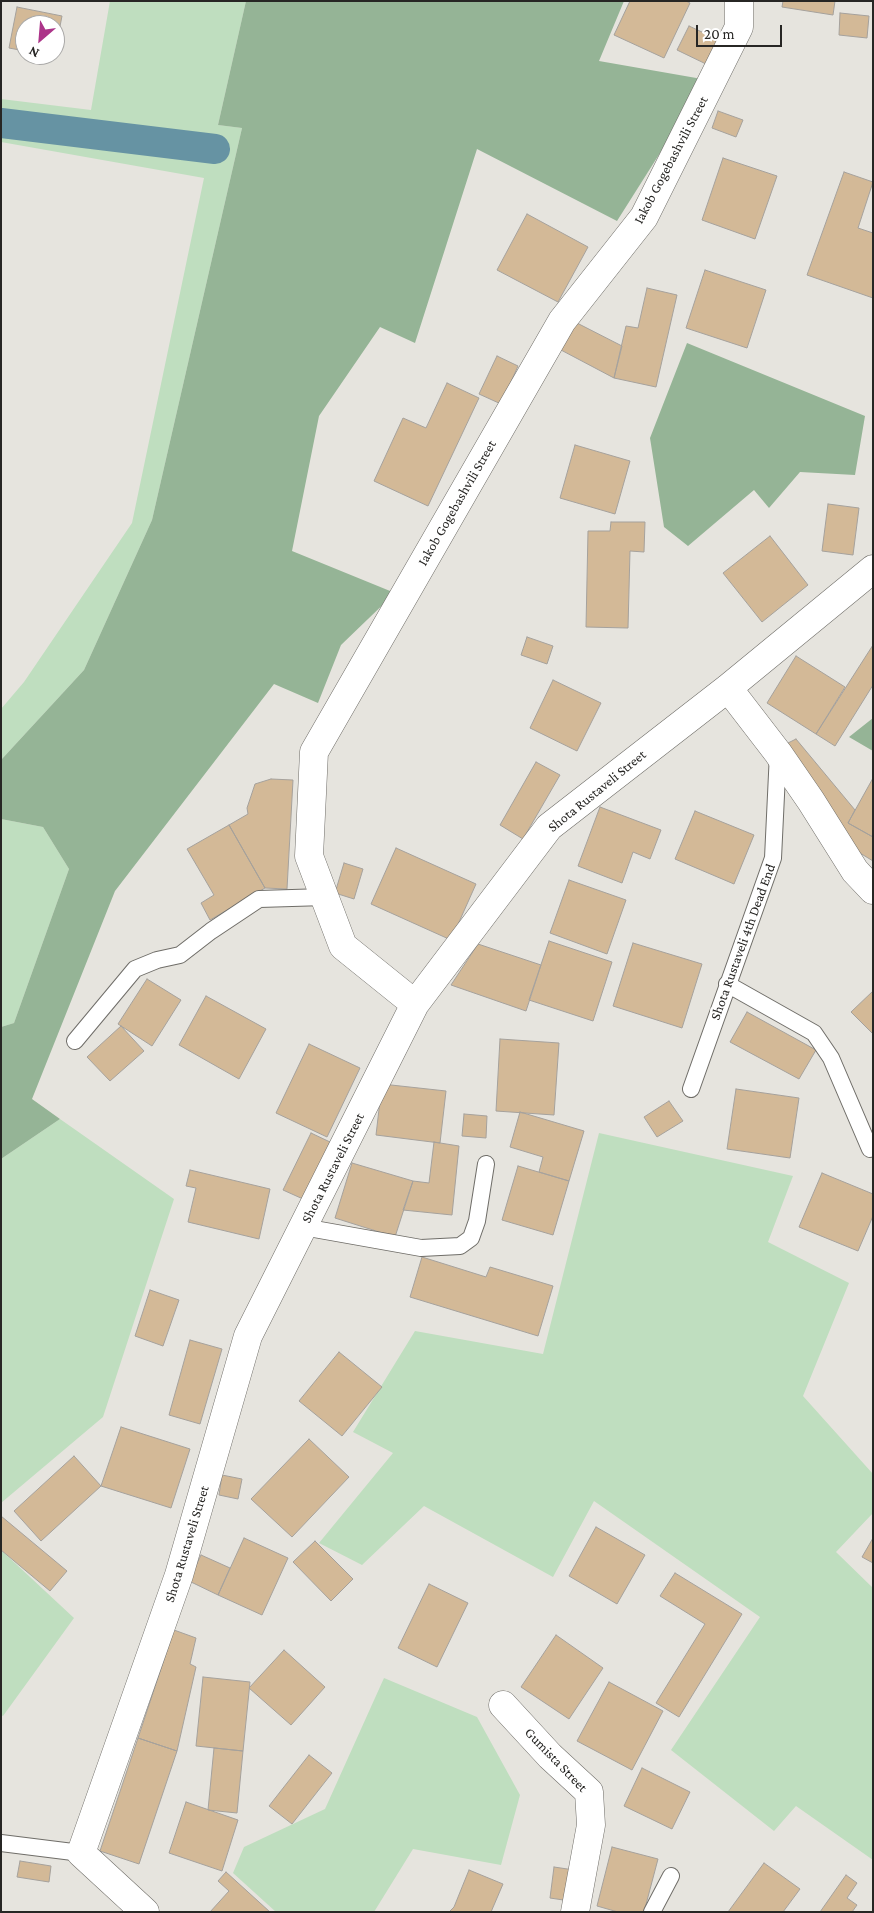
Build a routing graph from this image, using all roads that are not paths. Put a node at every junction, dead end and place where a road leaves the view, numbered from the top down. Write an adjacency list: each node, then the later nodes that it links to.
1 (739, 1): 6 (street, Iakob Gogebashvili Street)
2 (873, 569): 3 (street, Shota Rustaveli Street)
3 (728, 688): 4 (street); 8 (street, Shota Rustaveli Street)
4 (778, 753): 5 (street); 7 (lane, Shota Rustaveli 4th Dead End)
5 (873, 890)
6 (325, 897): 8 (street, Iakob Gogebashvili Street); 9 (lane)
7 (727, 984): 10 (lane, Shota Rustaveli 4th Dead End); 11 (lane)
8 (415, 1004): 13 (street, Shota Rustaveli Street)
9 (75, 1041)
10 (691, 1089)
11 (870, 1149)
12 (486, 1164): 13 (lane)
13 (303, 1227): 16 (street, Shota Rustaveli Street)
14 (503, 1705): 19 (street, Gumista Street)
15 (1, 1843): 16 (lane)
16 (81, 1853): 18 (street)
17 (671, 1876): 20 (lane)
18 (146, 1912)
19 (575, 1912)
20 (652, 1912)

